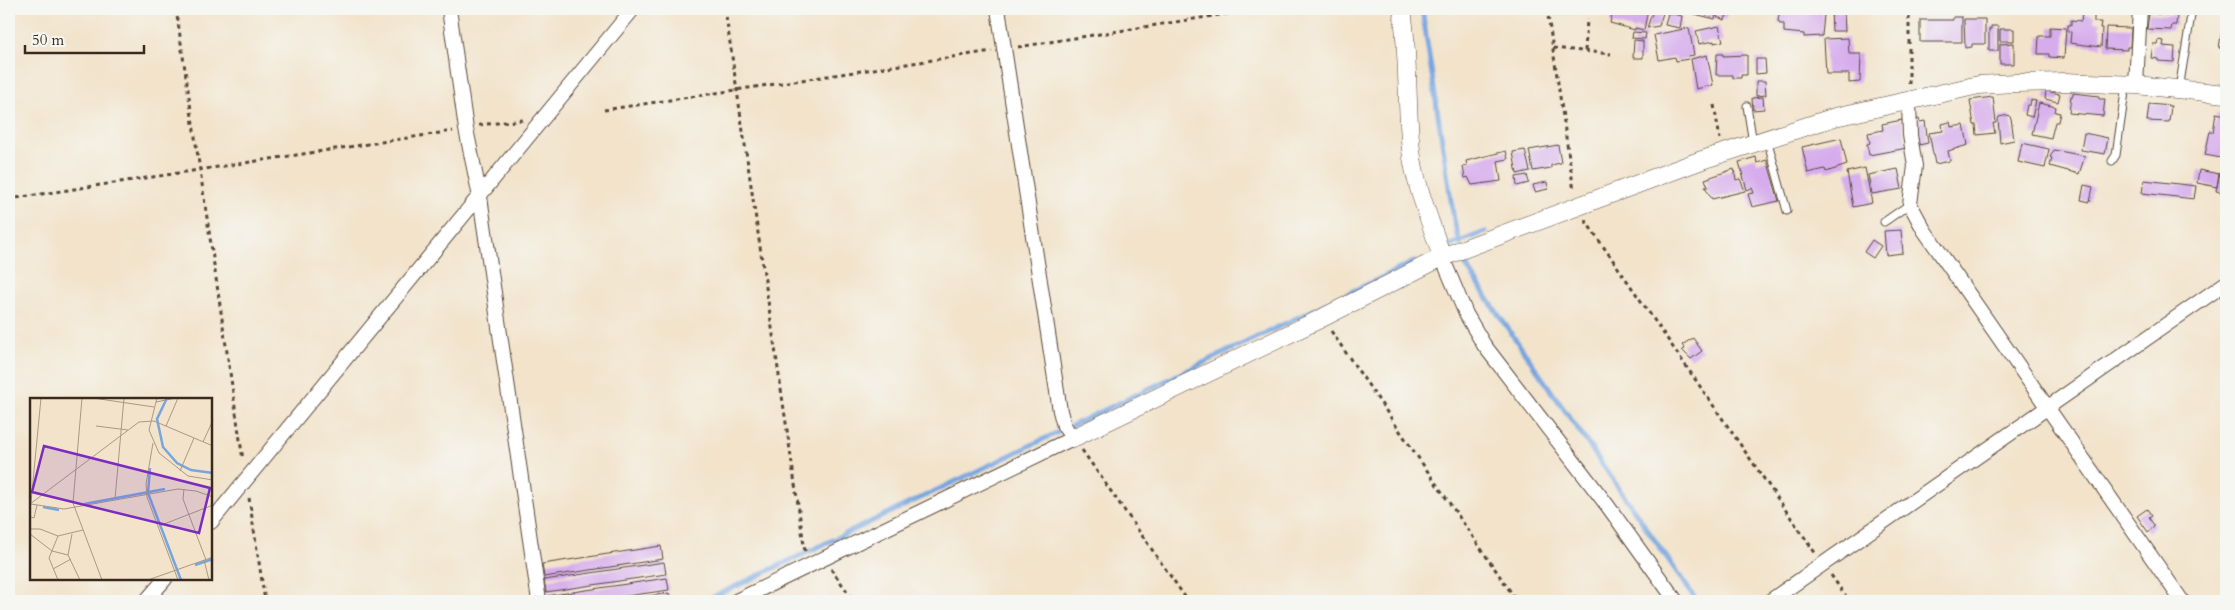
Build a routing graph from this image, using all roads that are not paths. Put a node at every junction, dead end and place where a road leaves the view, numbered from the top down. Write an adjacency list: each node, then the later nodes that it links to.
1 (449, 9): 14 (street)
2 (633, 9): 14 (street)
3 (998, 9): 21 (street)
4 (1402, 9): 18 (street)
5 (2140, 9): 7 (street)
6 (2192, 9): 8 (lane)
7 (2131, 85): 8 (street); 10 (street); 13 (lane)
8 (2179, 89): 9 (street)
9 (2226, 94)
10 (1909, 100): 12 (street); 15 (street)
11 (1747, 106): 12 (lane)
12 (1760, 141): 16 (lane); 18 (street)
13 (2112, 161)
14 (480, 197): 22 (street); 25 (street)
15 (1910, 204): 17 (lane); 20 (street)
16 (1787, 210)
17 (1884, 222)
18 (1442, 257): 21 (street); 27 (street)
19 (2226, 283): 20 (street)
20 (2047, 408): 28 (street); 29 (street)
21 (1073, 438): 26 (street)
22 (212, 521)
23 (164, 580): 24 (street)
24 (146, 601)
25 (539, 601)
26 (736, 601)
27 (1676, 601)
28 (1770, 601)
29 (2182, 601)

